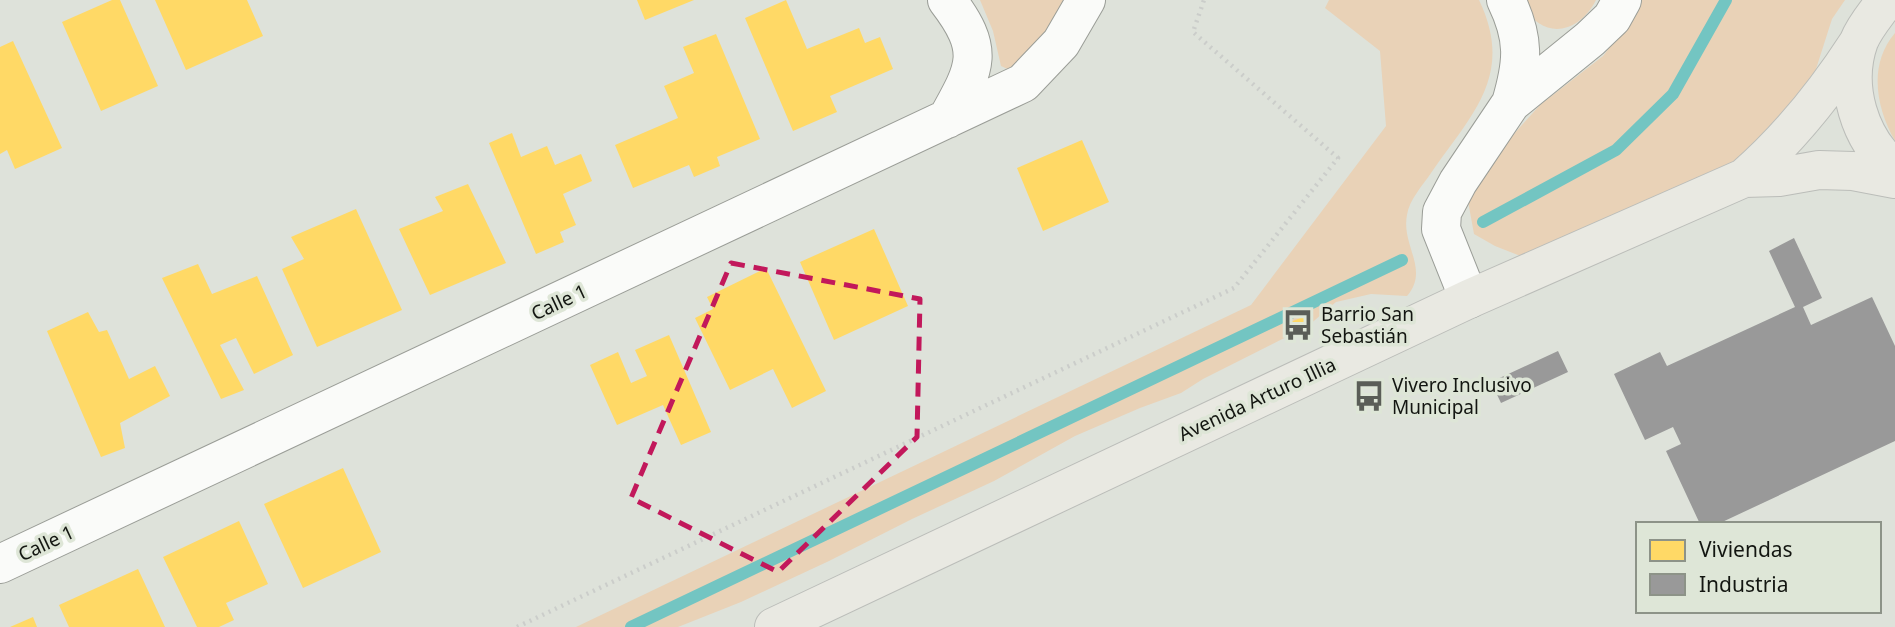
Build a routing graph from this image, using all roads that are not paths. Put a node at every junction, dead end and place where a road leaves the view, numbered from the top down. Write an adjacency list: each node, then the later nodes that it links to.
1 (947, 0): 9 (street)
2 (1086, 0): 9 (street, Calle 1)
3 (1622, 0): 7 (street)
4 (1886, 0): 6 (main road, Avenida Arturo Illia)
5 (1511, 10): 7 (street); 8 (street)
6 (1865, 25): 10 (main road); 11 (main road, Avenida Arturo Illia)
7 (1590, 39): 8 (street)
8 (1511, 103): 13 (street)
9 (947, 119): 14 (street, Calle 1)
10 (1895, 169)
11 (1744, 178): 12 (main road, Avenida Arturo Illia); 13 (main road, Avenida Arturo Illia)
12 (1895, 179)
13 (1469, 299): 15 (main road, Avenida Arturo Illia)
14 (0, 564)
15 (774, 627)

